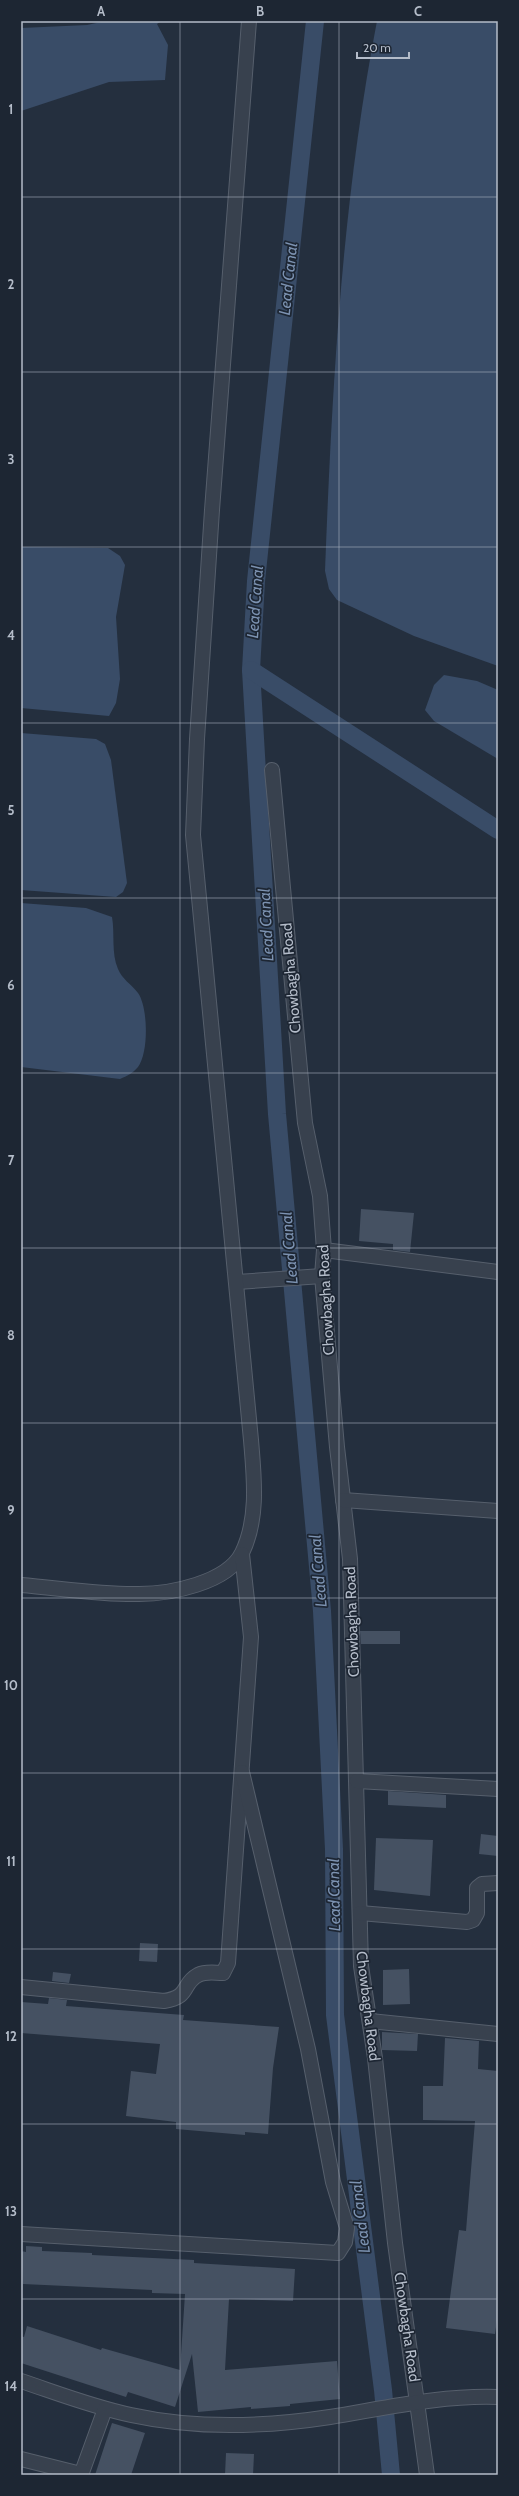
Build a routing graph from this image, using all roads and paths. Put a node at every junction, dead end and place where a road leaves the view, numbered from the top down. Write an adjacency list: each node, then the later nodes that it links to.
1 (249, 21): 6 (street)
2 (272, 770): 3 (street, Chowbagha Road)
3 (324, 1250): 4 (street); 5 (street, Chowbagha Road)
4 (498, 1272)
5 (322, 1276): 6 (street); 7 (street, Chowbagha Road)
6 (237, 1282): 9 (street)
7 (343, 1500): 8 (street); 12 (street, Chowbagha Road)
8 (498, 1511)
9 (242, 1554): 10 (street); 11 (street)
10 (21, 1585)
11 (242, 1772): 16 (street); 19 (street)
12 (357, 1781): 13 (street); 15 (street, Chowbagha Road)
13 (498, 1789)
14 (498, 1883): 15 (street)
15 (360, 1913): 17 (street, Chowbagha Road)
16 (21, 1988)
17 (370, 2021): 18 (street); 22 (street, Chowbagha Road)
18 (498, 2034)
19 (21, 2234)
20 (21, 2381): 23 (street)
21 (498, 2397): 22 (street)
22 (412, 2402): 23 (street); 26 (street, Chowbagha Road)
23 (105, 2409): 25 (street)
24 (21, 2459): 25 (street)
25 (81, 2474)
26 (427, 2475)

